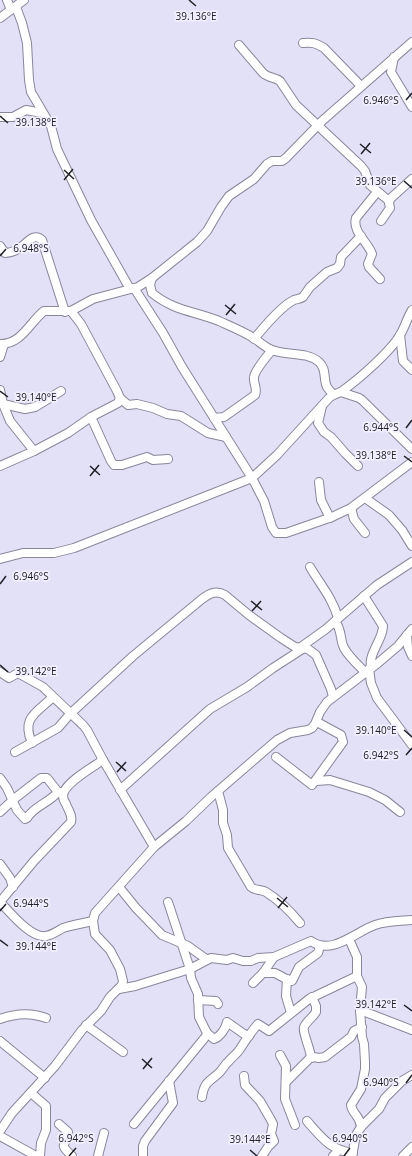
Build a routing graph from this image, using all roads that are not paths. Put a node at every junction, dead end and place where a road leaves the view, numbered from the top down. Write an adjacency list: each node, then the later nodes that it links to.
1 (7, 0): 3 (street)
2 (24, 0): 3 (street)
3 (14, 9): 4 (street); 11 (street)
4 (0, 18)
5 (412, 42): 8 (street)
6 (303, 43): 9 (street)
7 (239, 45): 13 (street)
8 (394, 57): 9 (street); 10 (street)
9 (361, 86): 13 (street)
10 (412, 107)
11 (42, 113): 12 (street); 22 (street)
12 (0, 117)
13 (316, 126): 15 (street); 20 (street)
14 (412, 179): 16 (street)
15 (377, 192): 16 (street); 18 (street)
16 (389, 201): 17 (street)
17 (381, 220)
18 (361, 236): 21 (street); 27 (street)
19 (0, 246): 25 (street)
20 (152, 278): 22 (street); 23 (street)
21 (380, 279)
22 (134, 288): 23 (street); 25 (street); 39 (street)
23 (152, 293): 27 (street)
24 (412, 310): 26 (street)
25 (68, 311): 28 (street); 35 (street)
26 (400, 335): 31 (street); 34 (street)
27 (254, 339): 29 (street)
28 (2, 344): 30 (street)
29 (272, 350): 34 (street); 39 (street)
30 (0, 357)
31 (412, 370)
32 (0, 390): 36 (street)
33 (61, 391): 36 (street)
34 (337, 393): 37 (street); 41 (street)
35 (120, 398): 38 (street); 40 (street)
36 (3, 404): 42 (street)
37 (323, 406): 46 (street); 47 (street)
38 (91, 418): 42 (street); 43 (street)
39 (214, 418): 40 (street)
40 (226, 437): 47 (street)
41 (412, 449)
42 (34, 451): 45 (street)
43 (168, 459)
44 (412, 462): 49 (street)
45 (0, 466)
46 (358, 466)
47 (252, 478): 51 (street); 54 (street)
48 (319, 482): 51 (street)
49 (365, 498): 50 (street); 53 (street)
50 (351, 508): 51 (street); 52 (street)
51 (330, 518)
52 (365, 533)
53 (412, 546)
54 (0, 558)
55 (412, 562): 57 (street)
56 (310, 567): 58 (street)
57 (364, 596): 58 (street); 63 (street)
58 (337, 619): 61 (street); 63 (street)
59 (409, 632): 60 (street); 62 (street)
60 (398, 646): 62 (street); 63 (street)
61 (302, 647): 66 (street); 67 (street); 76 (street)
62 (411, 653)
63 (369, 670): 66 (street); 70 (street)
64 (0, 672): 65 (street)
65 (53, 696): 67 (street); 69 (street)
66 (332, 697): 68 (street)
67 (70, 714): 69 (street); 73 (street)
68 (317, 722): 75 (street); 77 (street)
69 (32, 743): 71 (street)
70 (412, 744)
71 (15, 752)
72 (276, 757): 75 (street)
73 (103, 760): 76 (street); 78 (street)
74 (0, 778): 79 (street)
75 (316, 780): 81 (street)
76 (120, 790): 82 (street)
77 (218, 791): 82 (street); 90 (street)
78 (61, 792): 79 (street); 79 (street); 84 (street)
79 (12, 800): 80 (street)
80 (0, 812)
81 (400, 812)
82 (154, 847): 85 (street)
83 (0, 864): 84 (street)
84 (13, 887): 86 (street)
85 (119, 887): 89 (street); 92 (street)
86 (0, 902): 89 (street)
87 (168, 902): 92 (street)
88 (412, 920): 91 (street)
89 (93, 921): 101 (street)
90 (300, 923)
91 (349, 939): 93 (street); 98 (street)
92 (182, 943): 95 (street); 96 (street)
93 (320, 946): 94 (street); 99 (street)
94 (274, 957): 95 (street); 97 (street)
95 (206, 959): 96 (street)
96 (190, 969): 101 (street); 103 (street)
97 (263, 974): 99 (street); 100 (street)
98 (356, 976): 102 (street); 105 (street)
99 (287, 979): 106 (street)
100 (252, 983)
101 (119, 989): 109 (street)
102 (312, 997): 106 (street); 117 (street)
103 (198, 1000): 104 (street); 112 (street)
104 (218, 1004)
105 (360, 1010): 110 (street); 111 (street)
106 (292, 1013): 113 (street)
107 (46, 1018): 108 (street)
108 (0, 1019)
109 (86, 1025): 115 (street); 120 (street)
110 (362, 1027): 117 (street); 129 (street)
111 (412, 1030)
112 (207, 1033): 113 (street); 121 (street)
113 (249, 1036): 124 (street)
114 (0, 1041): 120 (street)
115 (123, 1052)
116 (280, 1055): 122 (street)
117 (311, 1058): 122 (street)
118 (412, 1075): 129 (street)
119 (244, 1076): 141 (street)
120 (45, 1078): 123 (street)
121 (169, 1081): 127 (street); 140 (street)
122 (286, 1082): 128 (street)
123 (31, 1093): 130 (street); 137 (street)
124 (202, 1097)
125 (307, 1121): 134 (street)
126 (59, 1124): 138 (street)
127 (134, 1124)
128 (296, 1125)
129 (360, 1127): 135 (street)
130 (0, 1131)
131 (104, 1132): 139 (street)
132 (0, 1136): 136 (street)
133 (412, 1146): 142 (street)
134 (336, 1153): 135 (street)
135 (352, 1154)
136 (36, 1156)
137 (40, 1156)
138 (72, 1156)
139 (98, 1156)
140 (143, 1156)
141 (262, 1156)
142 (403, 1156)

